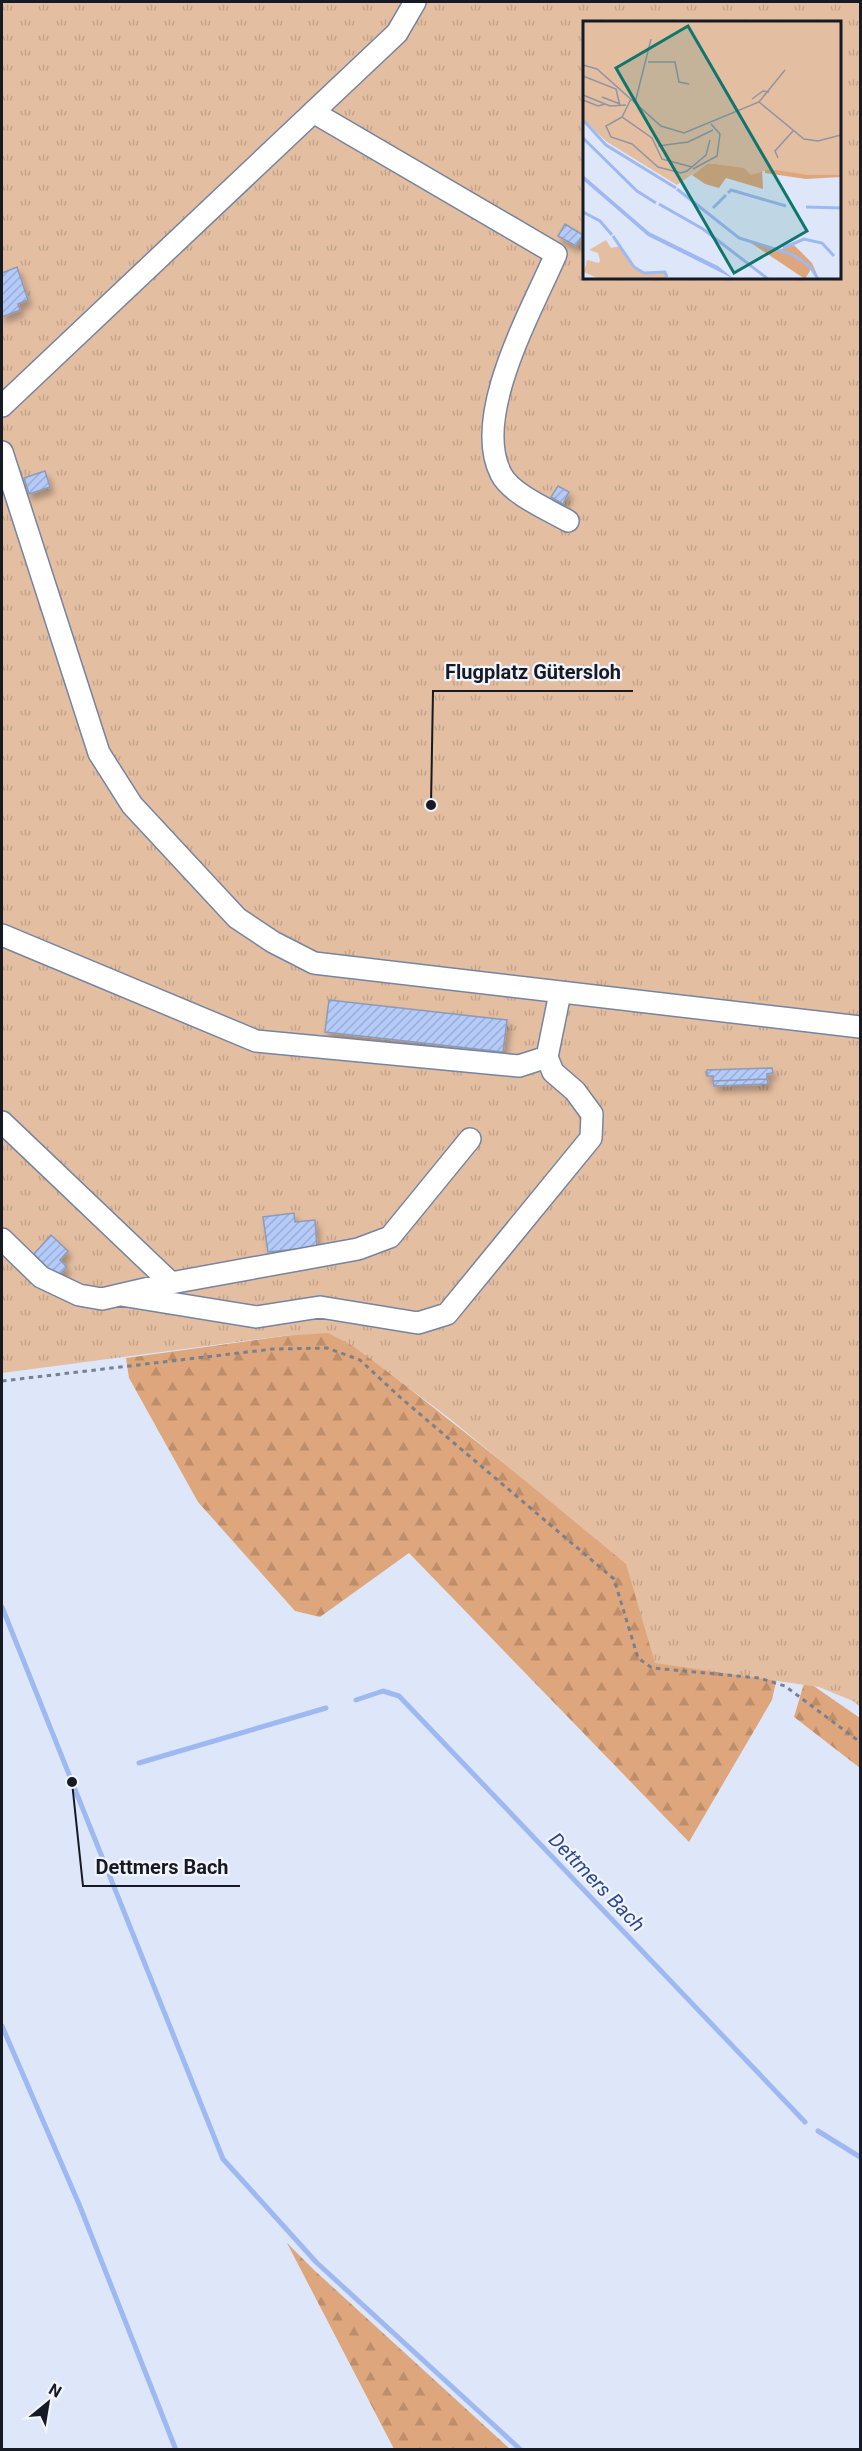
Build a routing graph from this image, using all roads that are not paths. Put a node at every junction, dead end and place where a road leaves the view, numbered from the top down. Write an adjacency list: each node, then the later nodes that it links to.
1 (414, 2): 2 (lane)
2 (313, 112): 3 (lane); 5 (lane)
3 (2, 406)
4 (2, 452): 7 (lane)
5 (568, 521)
6 (2, 935): 9 (lane)
7 (560, 993): 8 (lane); 9 (lane)
8 (861, 1027)
9 (547, 1057): 14 (lane)
10 (2, 1122): 13 (lane)
11 (470, 1139): 13 (lane)
12 (2, 1239): 14 (lane)
13 (171, 1283): 14 (lane)
14 (121, 1295)

